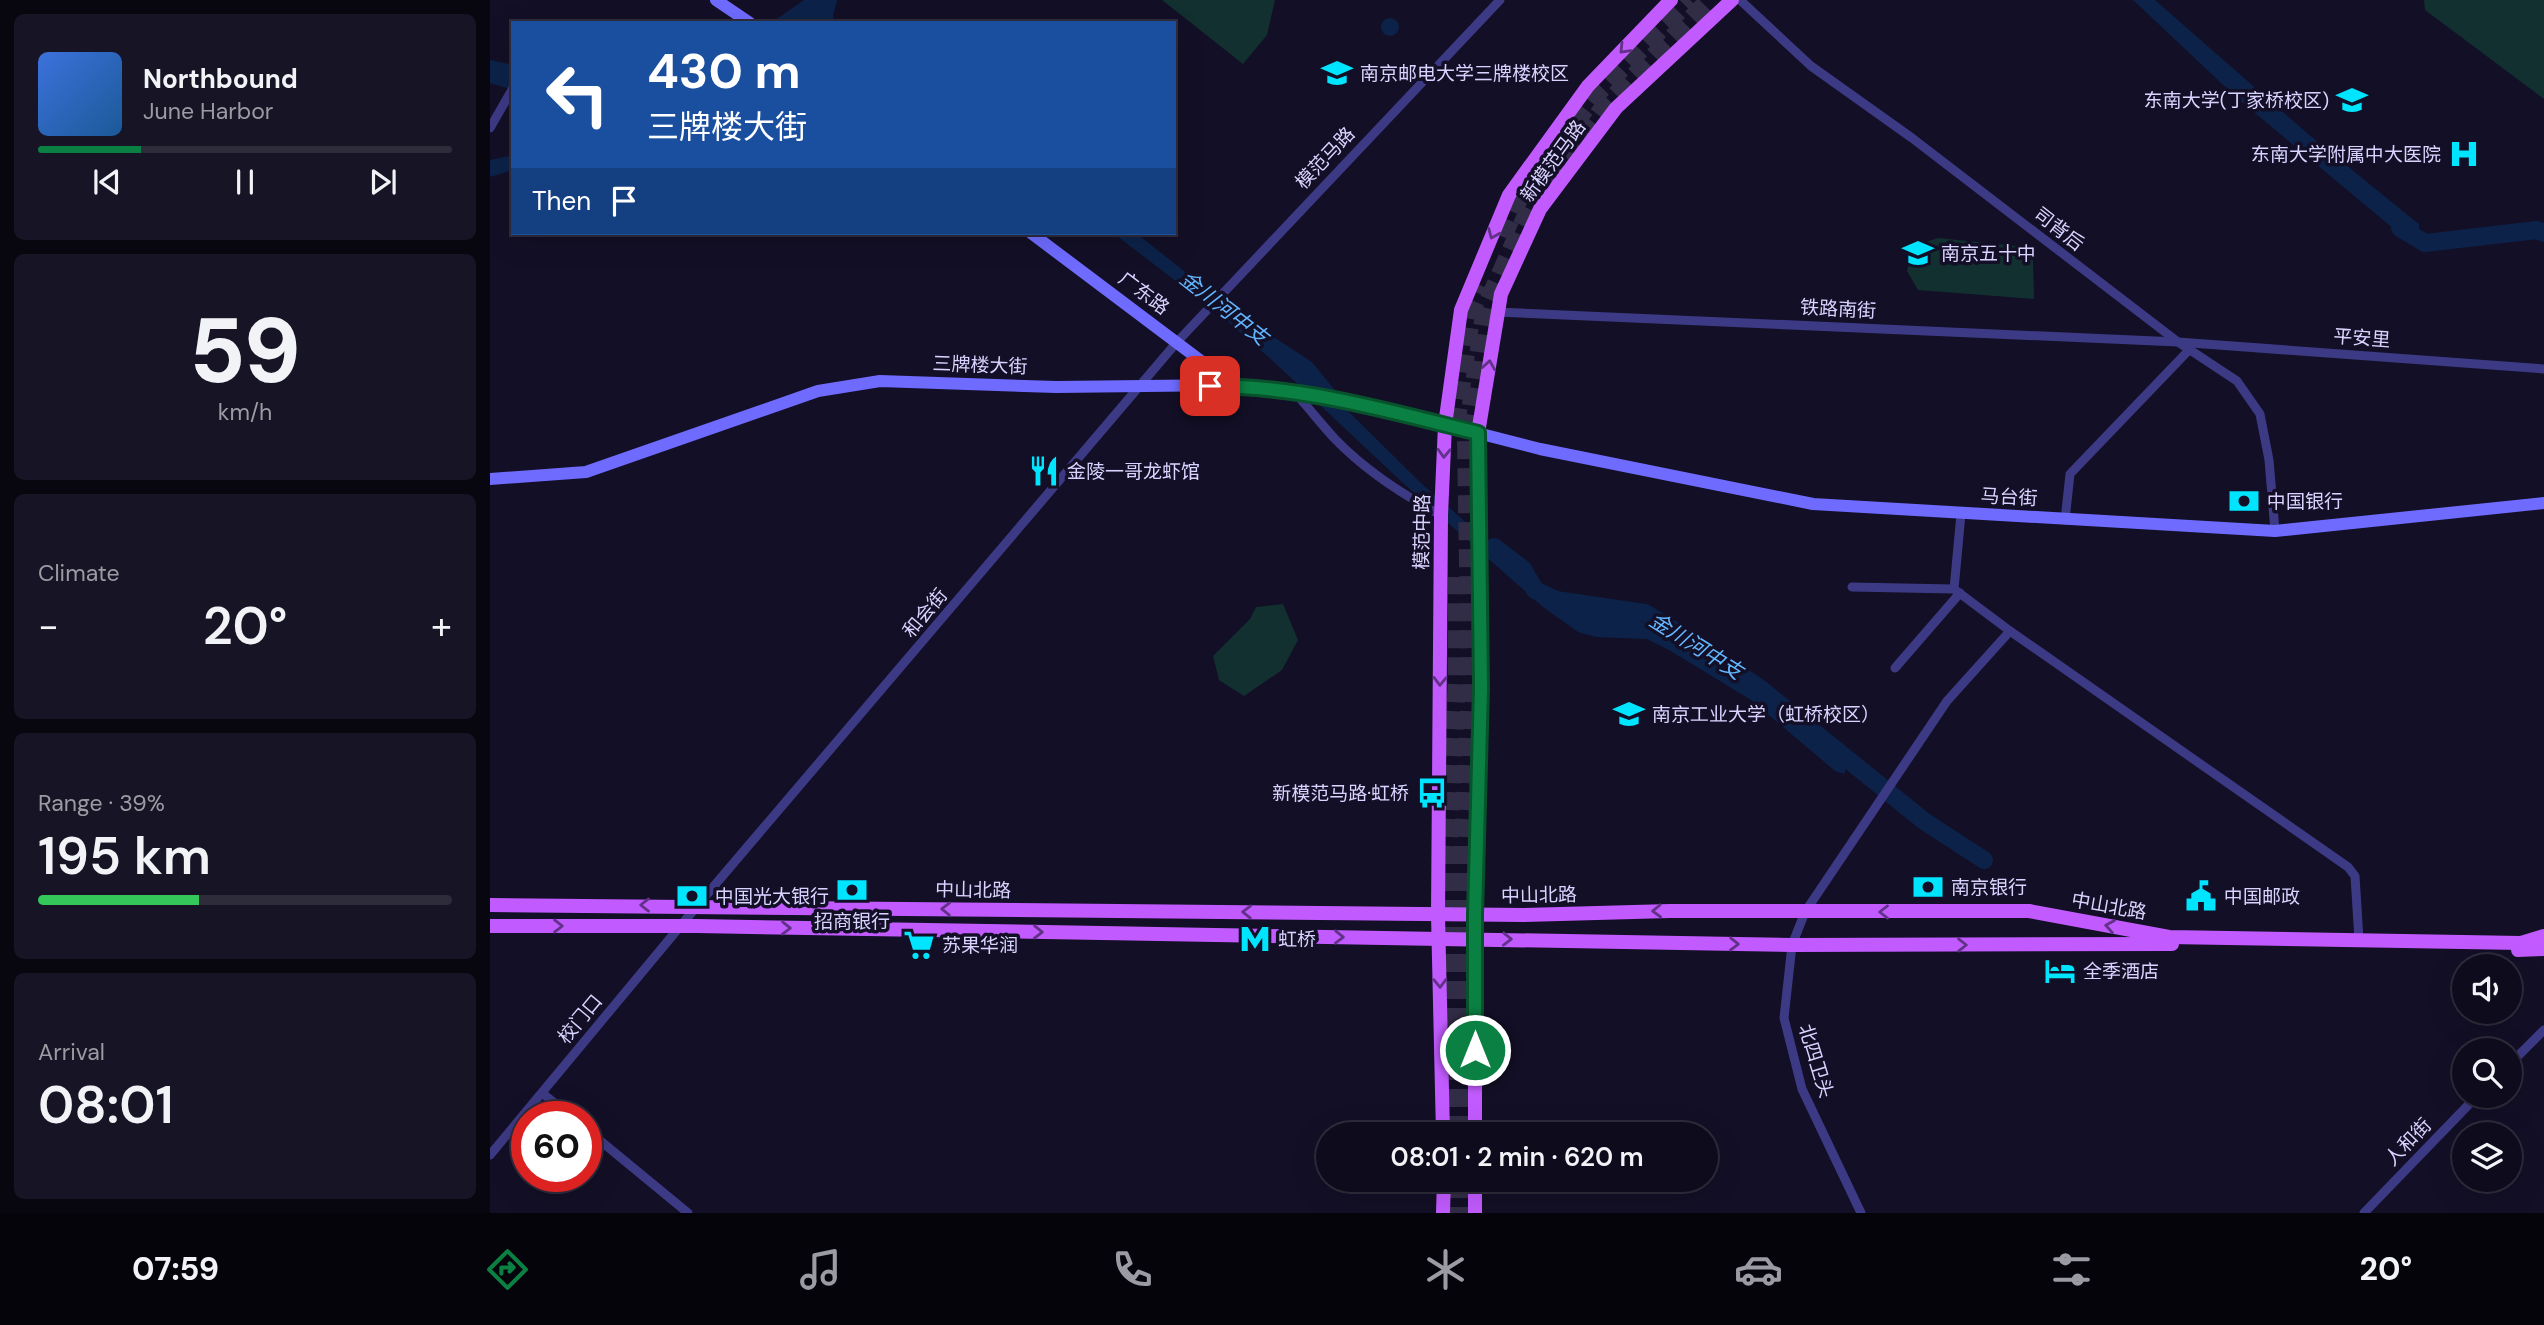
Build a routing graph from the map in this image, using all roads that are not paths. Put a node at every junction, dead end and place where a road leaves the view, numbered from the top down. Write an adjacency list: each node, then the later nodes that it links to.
1 (716, 0): 6 (street)
2 (1500, 0): 11 (street, 模范马路)
3 (1671, 0): 18 (main road, 模范中路, one-way to 18)
4 (1732, 0): 10 (main road, 新模范马路)
5 (1740, 0): 12 (street, 司背后)
6 (747, 21)
7 (511, 91): 8 (street)
8 (490, 128)
9 (1034, 235): 11 (street, 广东路)
10 (1497, 312): 12 (street, 铁路南街); 19 (main road, 新模范马路, one-way to 10)
11 (1177, 342): 15 (street, 和会街); 16 (street, 广东路)
12 (2178, 342): 13 (street, 司背后); 14 (street, 平安里)
13 (2189, 350): 24 (street); 25 (street, 司背后)
14 (2544, 369)
15 (1141, 386): 16 (street, 三牌楼大街); 20 (street, 三牌楼大街); 31 (street, 和会街)
16 (1233, 386): 17 (street, 三牌楼大街)
17 (1296, 393): 18 (street, 三牌楼大街); 23 (street)
18 (1445, 425): 19 (street, 三牌楼大街); 23 (main road, 模范中路, one-way to 23)
19 (1478, 433): 22 (street, 马台街); 34 (main road)
20 (490, 479)
21 (2544, 503): 25 (street, 马台街)
22 (1961, 514): 24 (street, 马台街); 27 (street)
23 (1441, 515): 33 (main road, 模范中路, one-way to 33)
24 (2065, 520): 25 (street, 马台街)
25 (2275, 531)
26 (1852, 587): 27 (street)
27 (1957, 591): 28 (street); 29 (street)
28 (2010, 631): 32 (street, 北四卫头); 40 (street)
29 (1895, 668)
30 (490, 905): 31 (main road, 中山北路, one-way to 30)
31 (697, 906): 33 (main road, 中山北路, one-way to 31); 36 (street, 校门口)
32 (1805, 912): 34 (main road, 中山北路, one-way to 34); 40 (main road, 中山北路, one-way to 32); 41 (street, 北四卫头)
33 (1438, 915): 34 (main road, 中山北路); 38 (main road, 模范中路)
34 (1475, 915): 39 (main road)
35 (490, 926): 36 (main road, 中山北路, one-way to 36)
36 (681, 926): 38 (main road, 中山北路, one-way to 38); 45 (street, 校门口)
37 (2544, 936): 40 (main road, 中山北路)
38 (1439, 938): 39 (main road, 中山北路); 48 (main road, 模范中路, one-way to 48)
39 (1475, 939): 41 (main road, 中山北路, one-way to 41); 49 (main road)
40 (2359, 940)
41 (1792, 945): 42 (main road, 中山北路, one-way to 42); 57 (street, 北四卫头)
42 (2544, 949)
43 (2544, 1030): 44 (street)
44 (2522, 1052)
45 (542, 1093): 46 (street); 51 (street, 校门口)
46 (552, 1101)
47 (2465, 1108): 58 (street, 人和街)
48 (1443, 1122)
49 (1475, 1122)
50 (602, 1142): 54 (street)
51 (490, 1155)
52 (1444, 1192): 55 (main road)
53 (1475, 1192): 56 (main road)
54 (688, 1213)
55 (1443, 1213)
56 (1475, 1213)
57 (1861, 1213)
58 (2364, 1213)

